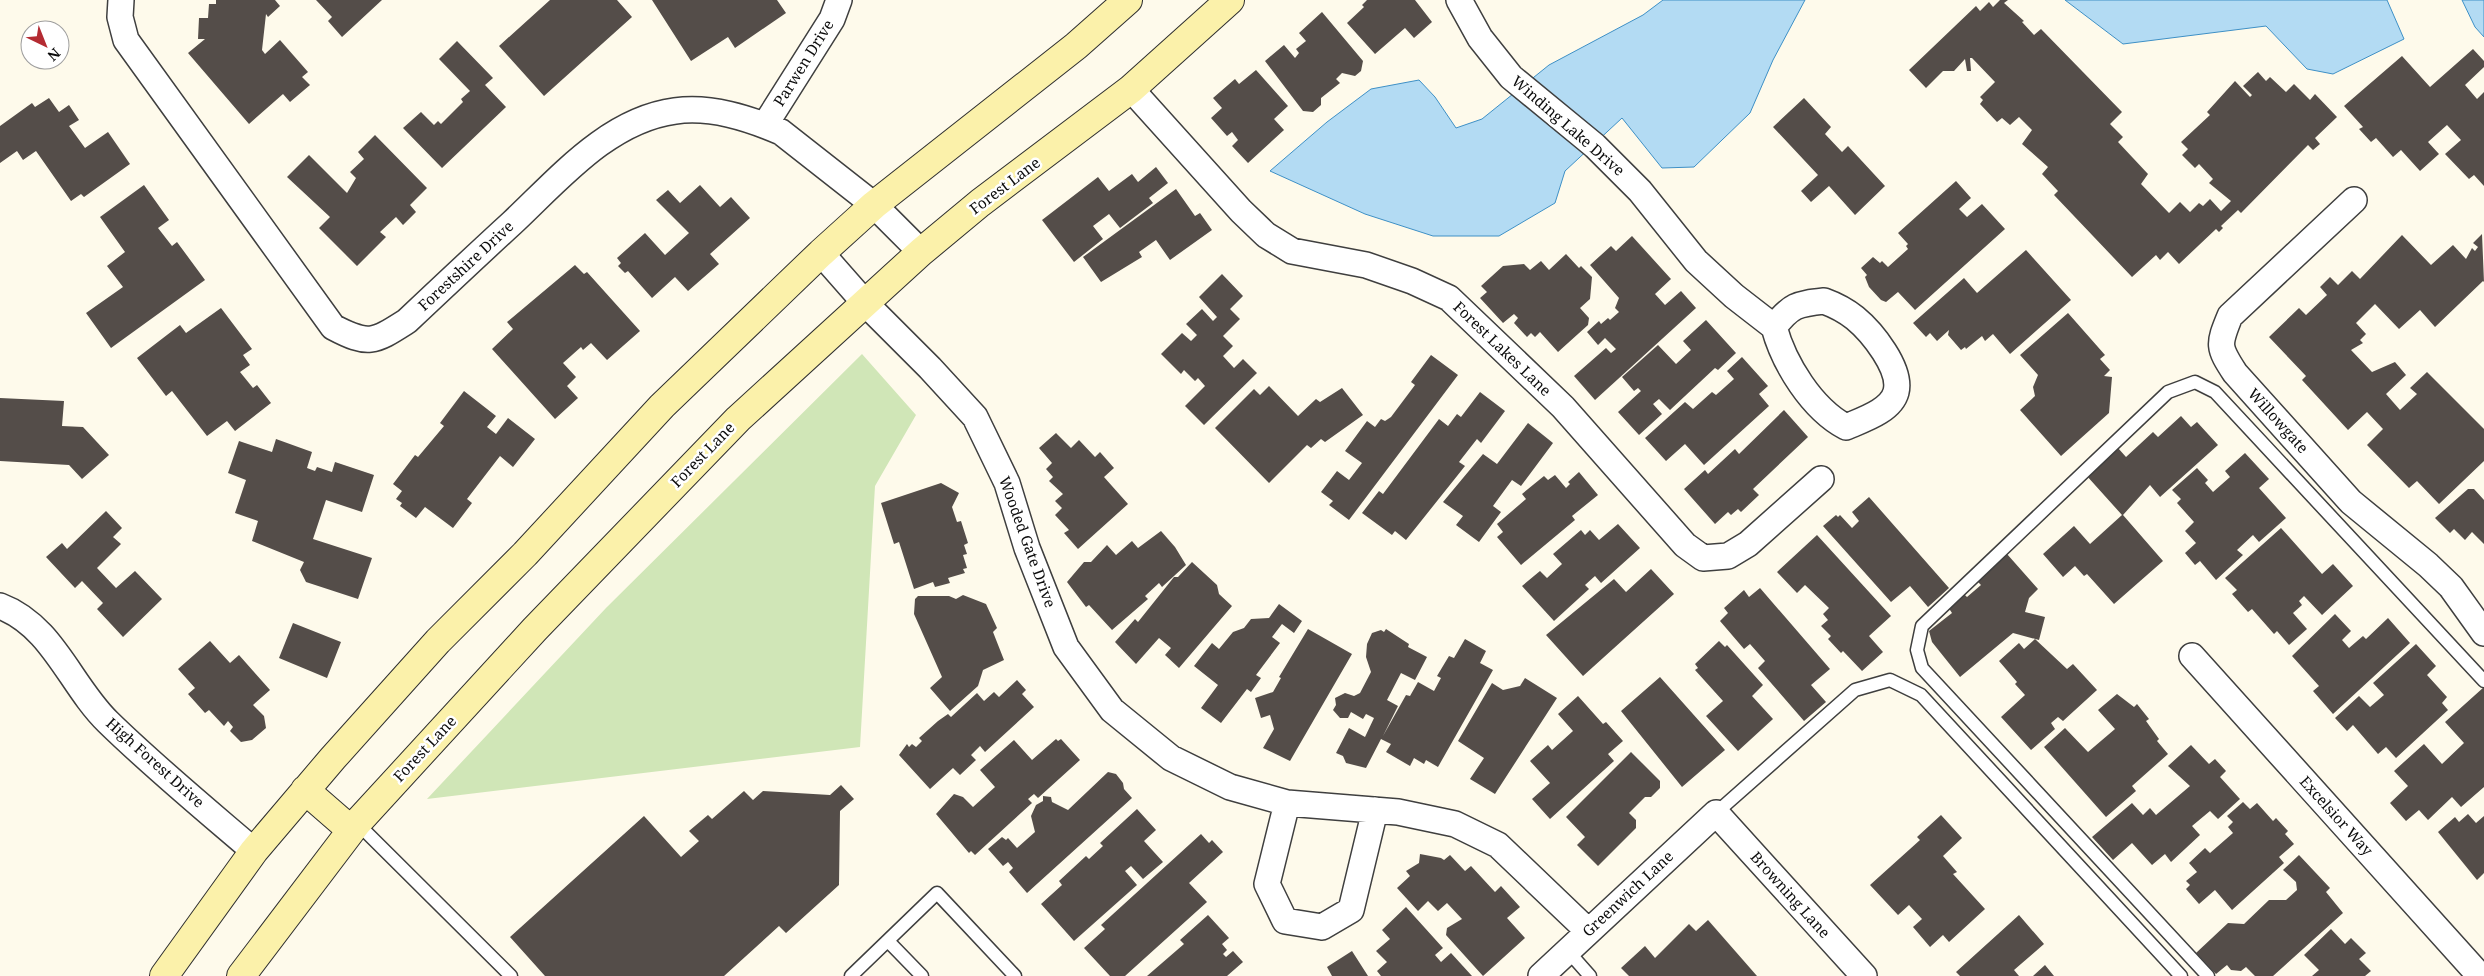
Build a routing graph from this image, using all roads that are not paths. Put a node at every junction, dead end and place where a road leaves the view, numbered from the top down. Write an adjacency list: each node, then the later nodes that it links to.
1 (121, 0): 7 (street, Forestshire Drive)
2 (839, 0): 7 (street, Parwen Drive)
3 (1128, 0): 9 (main road)
4 (1230, 0): 6 (main road, Forest Lane)
5 (1459, 0): 13 (street, Winding Lake Drive)
6 (1131, 89): 10 (main road, Forest Lane); 14 (street, Forest Lakes Lane)
7 (765, 125): 9 (street, Forestshire Drive)
8 (2354, 200): 16 (street, Willowgate)
9 (874, 205): 10 (street, Forestshire Drive); 11 (main road)
10 (921, 252): 12 (main road, Forest Lane)
11 (821, 253): 12 (street, Wooded Gate Drive); 19 (main road)
12 (865, 303): 20 (street, Wooded Gate Drive); 23 (main road, Forest Lane)
13 (1774, 327): 13 (street)
14 (1821, 479)
15 (0, 606): 24 (street, High Forest Drive)
16 (2484, 633)
17 (2192, 656): 39 (street, Excelsior Way)
18 (2484, 681): 38 (lane)
19 (305, 790): 23 (main road); 24 (main road)
20 (1287, 803): 21 (street, Wooded Gate Drive); 21 (street)
21 (1375, 810): 25 (street, Wooded Gate Drive)
22 (1716, 814): 25 (street, Greenwich Lane); 36 (street, Browning Lane); 37 (lane)
23 (354, 826): 29 (main road, Forest Lane); 30 (lane)
24 (254, 852): 28 (main road)
25 (1588, 931): 27 (street, Greenwich Lane)
26 (888, 941): 31 (lane); 32 (lane); 33 (lane)
27 (1567, 950): 34 (street, Greenwich Lane); 35 (lane)
28 (164, 976)
29 (241, 976)
30 (511, 976)
31 (851, 976)
32 (922, 976)
33 (1016, 976)
34 (1540, 976)
35 (1590, 976)
36 (1864, 976)
37 (2181, 976)
38 (2208, 976)
39 (2480, 976)

